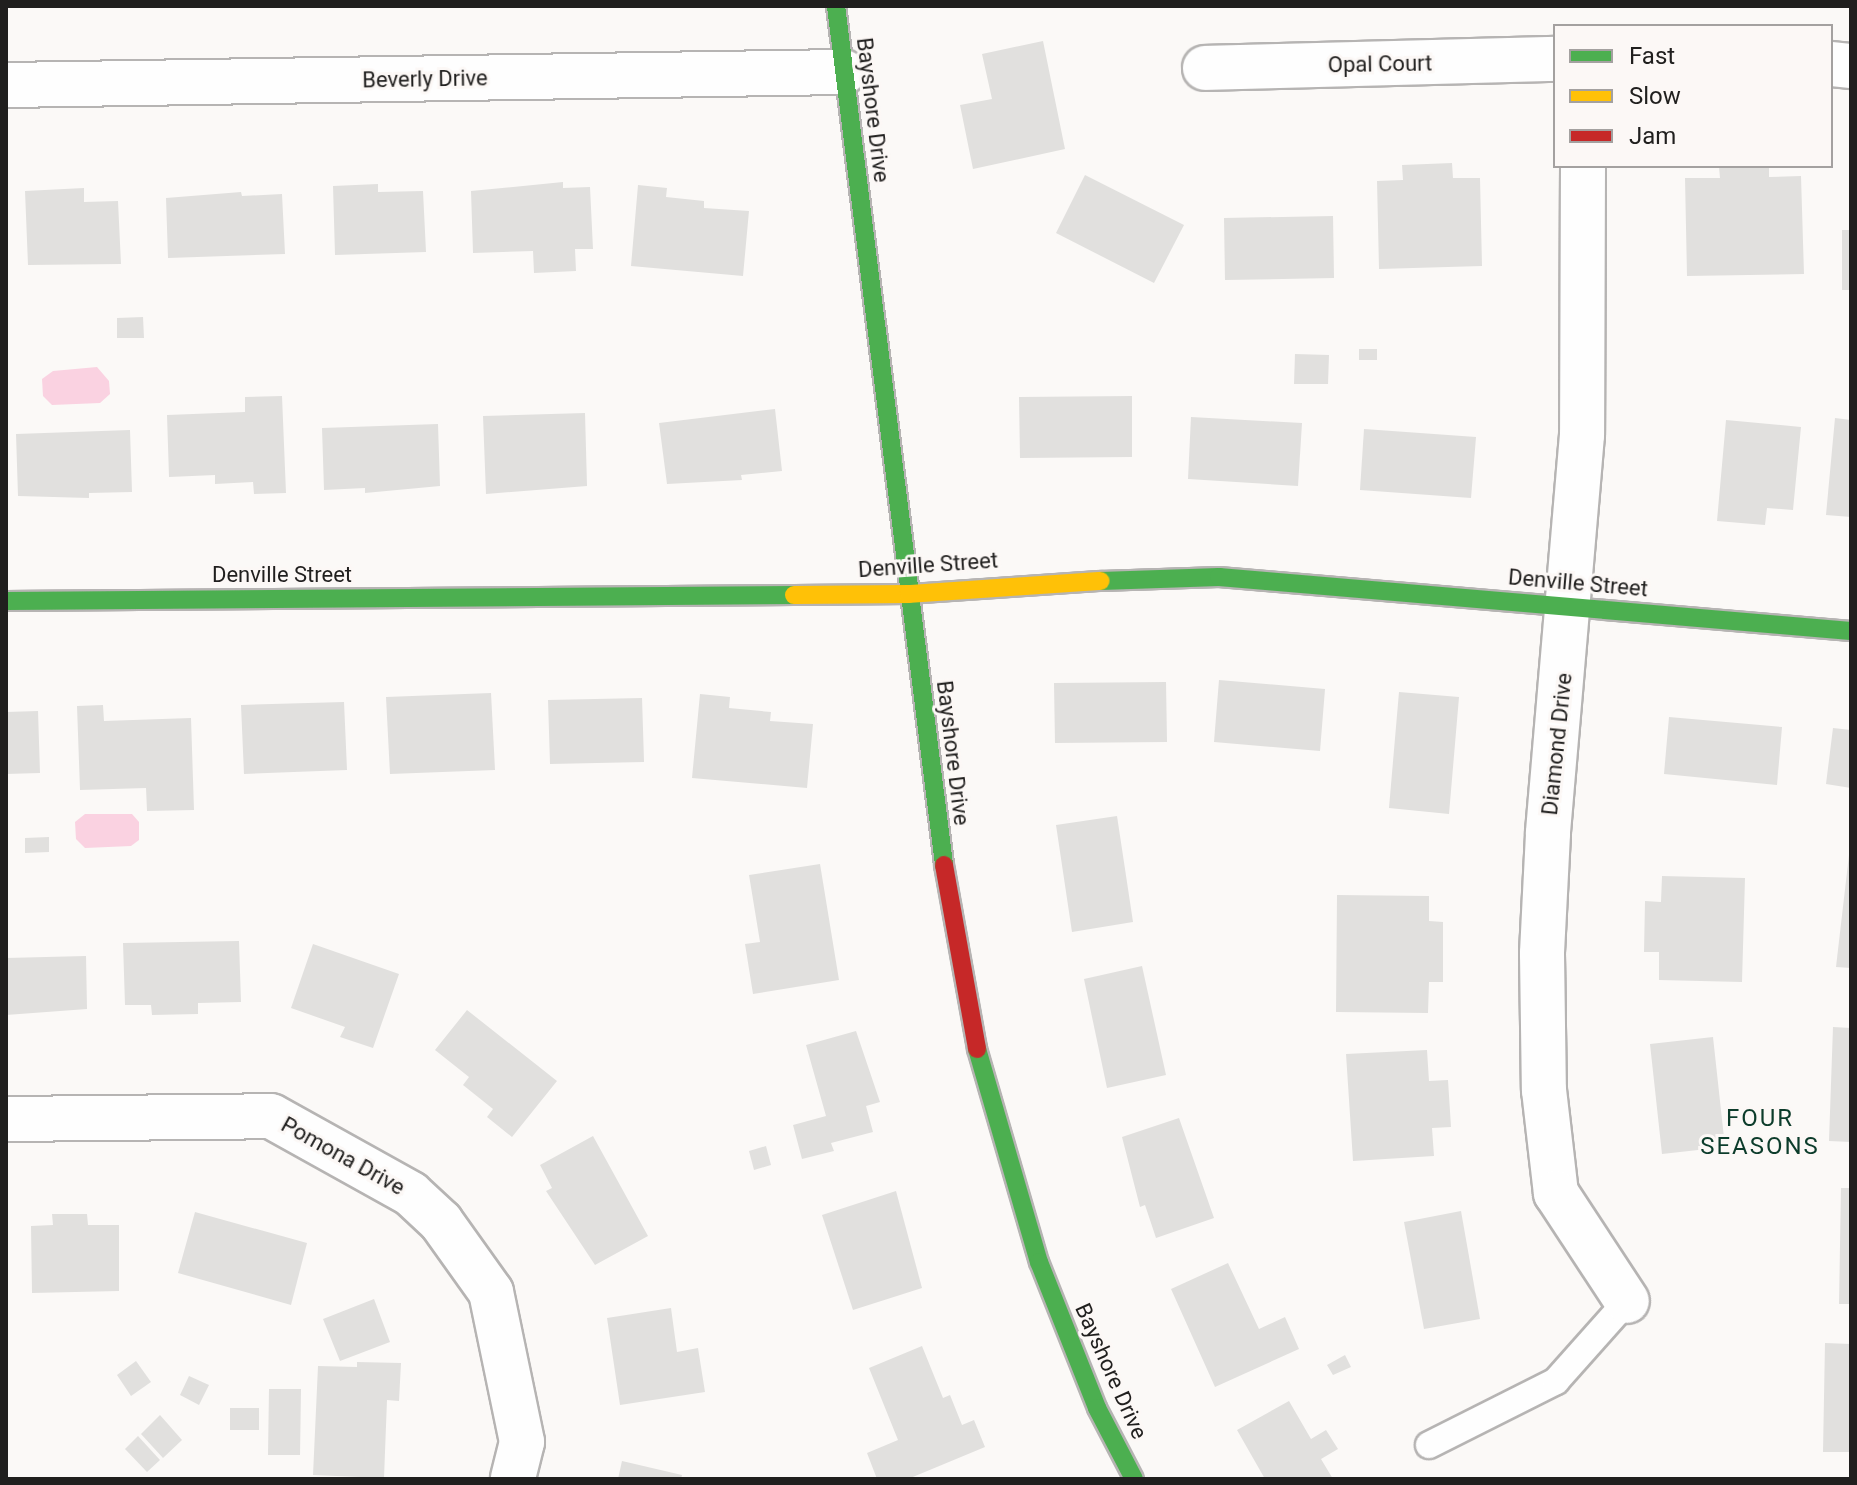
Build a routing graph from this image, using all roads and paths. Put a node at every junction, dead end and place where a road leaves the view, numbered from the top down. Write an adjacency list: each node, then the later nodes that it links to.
1 (836, 6): 4 (street, Bayshore Drive)
2 (1553, 59): 3 (street, Opal Court)
3 (1205, 68)
4 (844, 72): 5 (street, Beverly Drive); 7 (street, Bayshore Drive)
5 (6, 85)
6 (1583, 168): 9 (street, Diamond Drive)
7 (909, 594): 8 (street, Denville Street); 9 (street, Denville Street); 15 (street, Bayshore Drive)
8 (6, 601)
9 (1570, 607): 10 (street, Denville Street); 12 (street, Diamond Drive)
10 (1851, 631)
11 (6, 1119): 14 (street, Pomona Drive)
12 (1627, 1301): 13 (lane)
13 (1429, 1445)
14 (513, 1479)
15 (1134, 1479)

